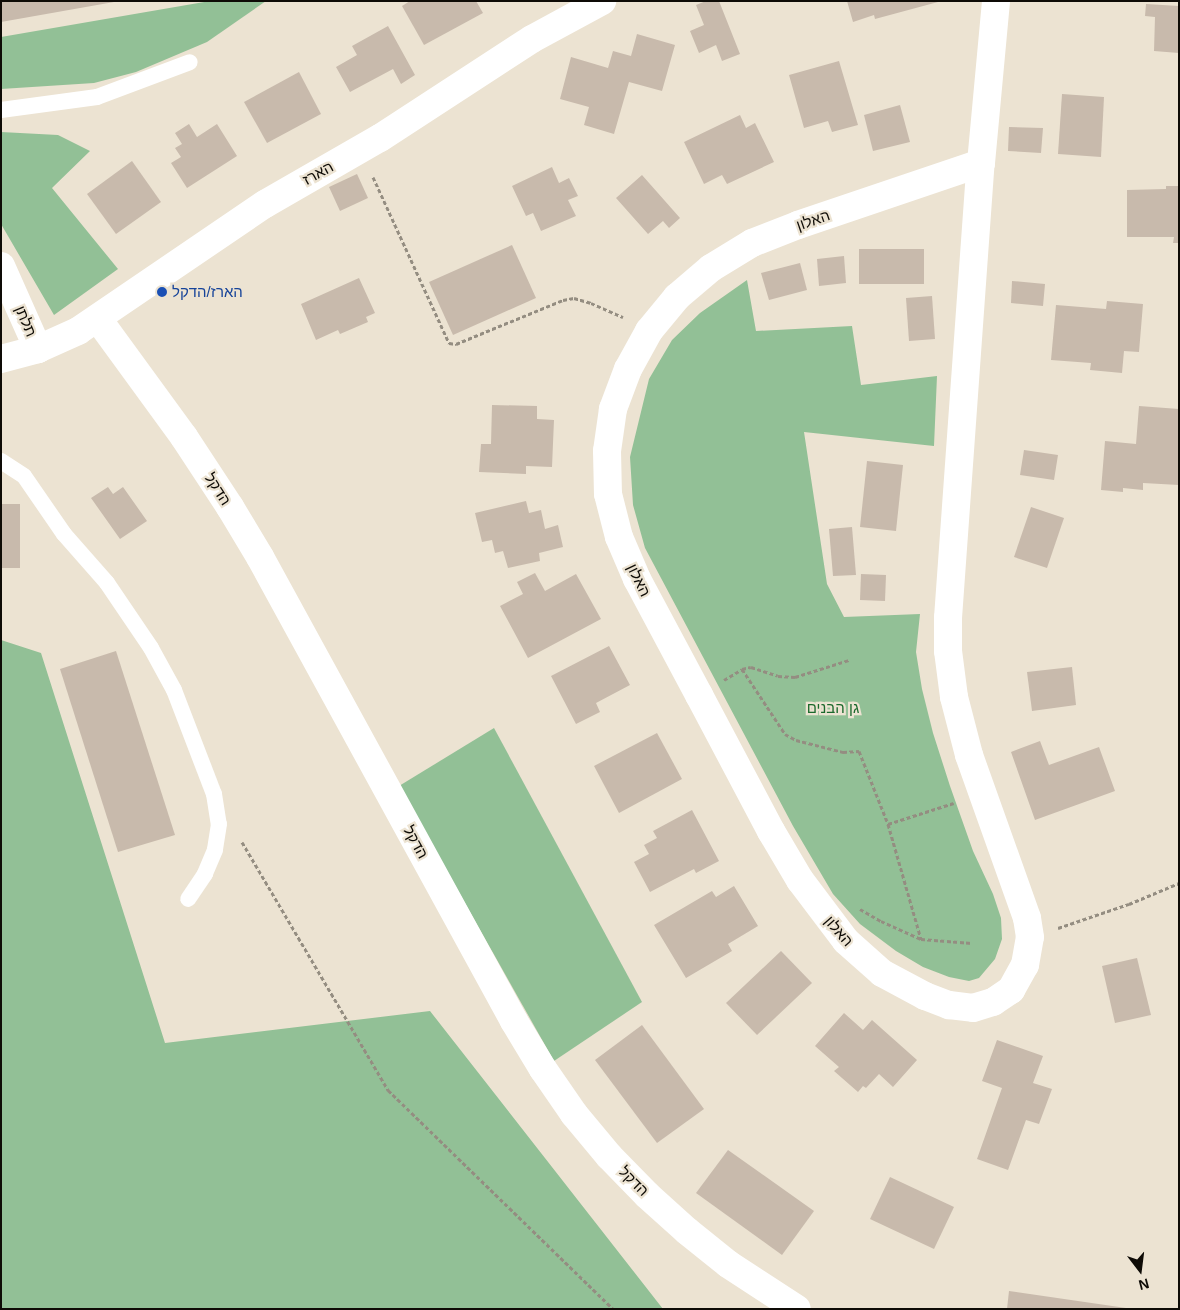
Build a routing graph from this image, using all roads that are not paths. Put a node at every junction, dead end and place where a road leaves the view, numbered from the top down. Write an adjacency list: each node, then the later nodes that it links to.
1 (602, 1): 7 (street, הארז)
2 (996, 1): 5 (street, האלון)
3 (190, 62): 4 (lane)
4 (1, 110)
5 (981, 163): 5 (street, האלון)
6 (1, 266): 8 (street, תלתן)
7 (98, 319): 8 (street, הארז); 12 (street, הדקל)
8 (38, 349): 9 (street, הארז)
9 (1, 358)
10 (1, 461): 11 (lane)
11 (188, 899)
12 (797, 1309)

